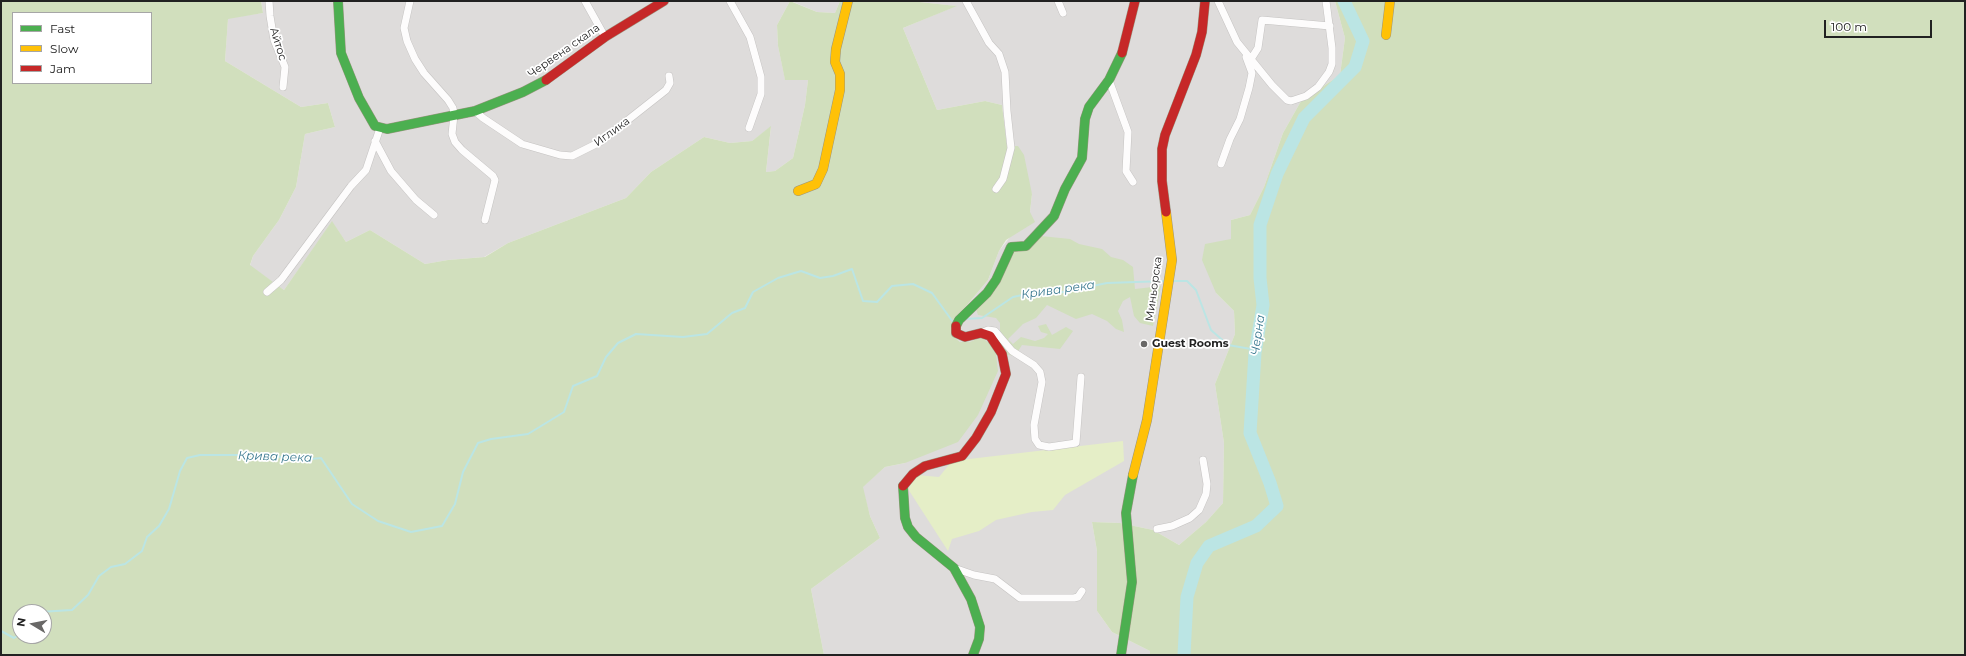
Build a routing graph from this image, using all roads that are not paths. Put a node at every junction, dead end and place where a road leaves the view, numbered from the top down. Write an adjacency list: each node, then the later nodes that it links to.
1 (269, 1): 23 (street, Айтос)
2 (338, 1): 26 (street)
3 (410, 1): 25 (street)
4 (586, 1): 18 (street)
5 (664, 1): 18 (street, Червена скала)
6 (730, 1): 27 (street)
7 (848, 1): 32 (street)
8 (966, 1): 31 (street)
9 (1058, 1): 15 (street)
10 (1135, 1): 22 (street)
11 (1205, 1): 43 (street, Миньорска)
12 (1218, 1): 19 (street)
13 (1326, 1): 16 (street)
14 (1390, 1): 17 (street)
15 (1063, 13)
16 (1330, 26): 20 (street); 20 (street)
17 (1386, 35)
18 (604, 37): 24 (street, Червена скала)
19 (1244, 51): 20 (street); 29 (street)
20 (1251, 59)
21 (669, 76): 24 (street, Иглика)
22 (1109, 80): 30 (street); 36 (street)
23 (284, 87)
24 (476, 111): 25 (street, Червена скала)
25 (454, 115): 26 (street, Червена скала); 34 (street)
26 (380, 128): 28 (street)
27 (749, 128)
28 (376, 141): 33 (street); 35 (street)
29 (1220, 164)
30 (1133, 182)
31 (996, 189)
32 (798, 191)
33 (434, 215)
34 (485, 220)
35 (267, 292)
36 (981, 333): 37 (street); 40 (street)
37 (1081, 377)
38 (1203, 460): 39 (street)
39 (1158, 529)
40 (954, 568): 41 (street); 42 (street)
41 (1082, 590)
42 (973, 655)
43 (1121, 655)

